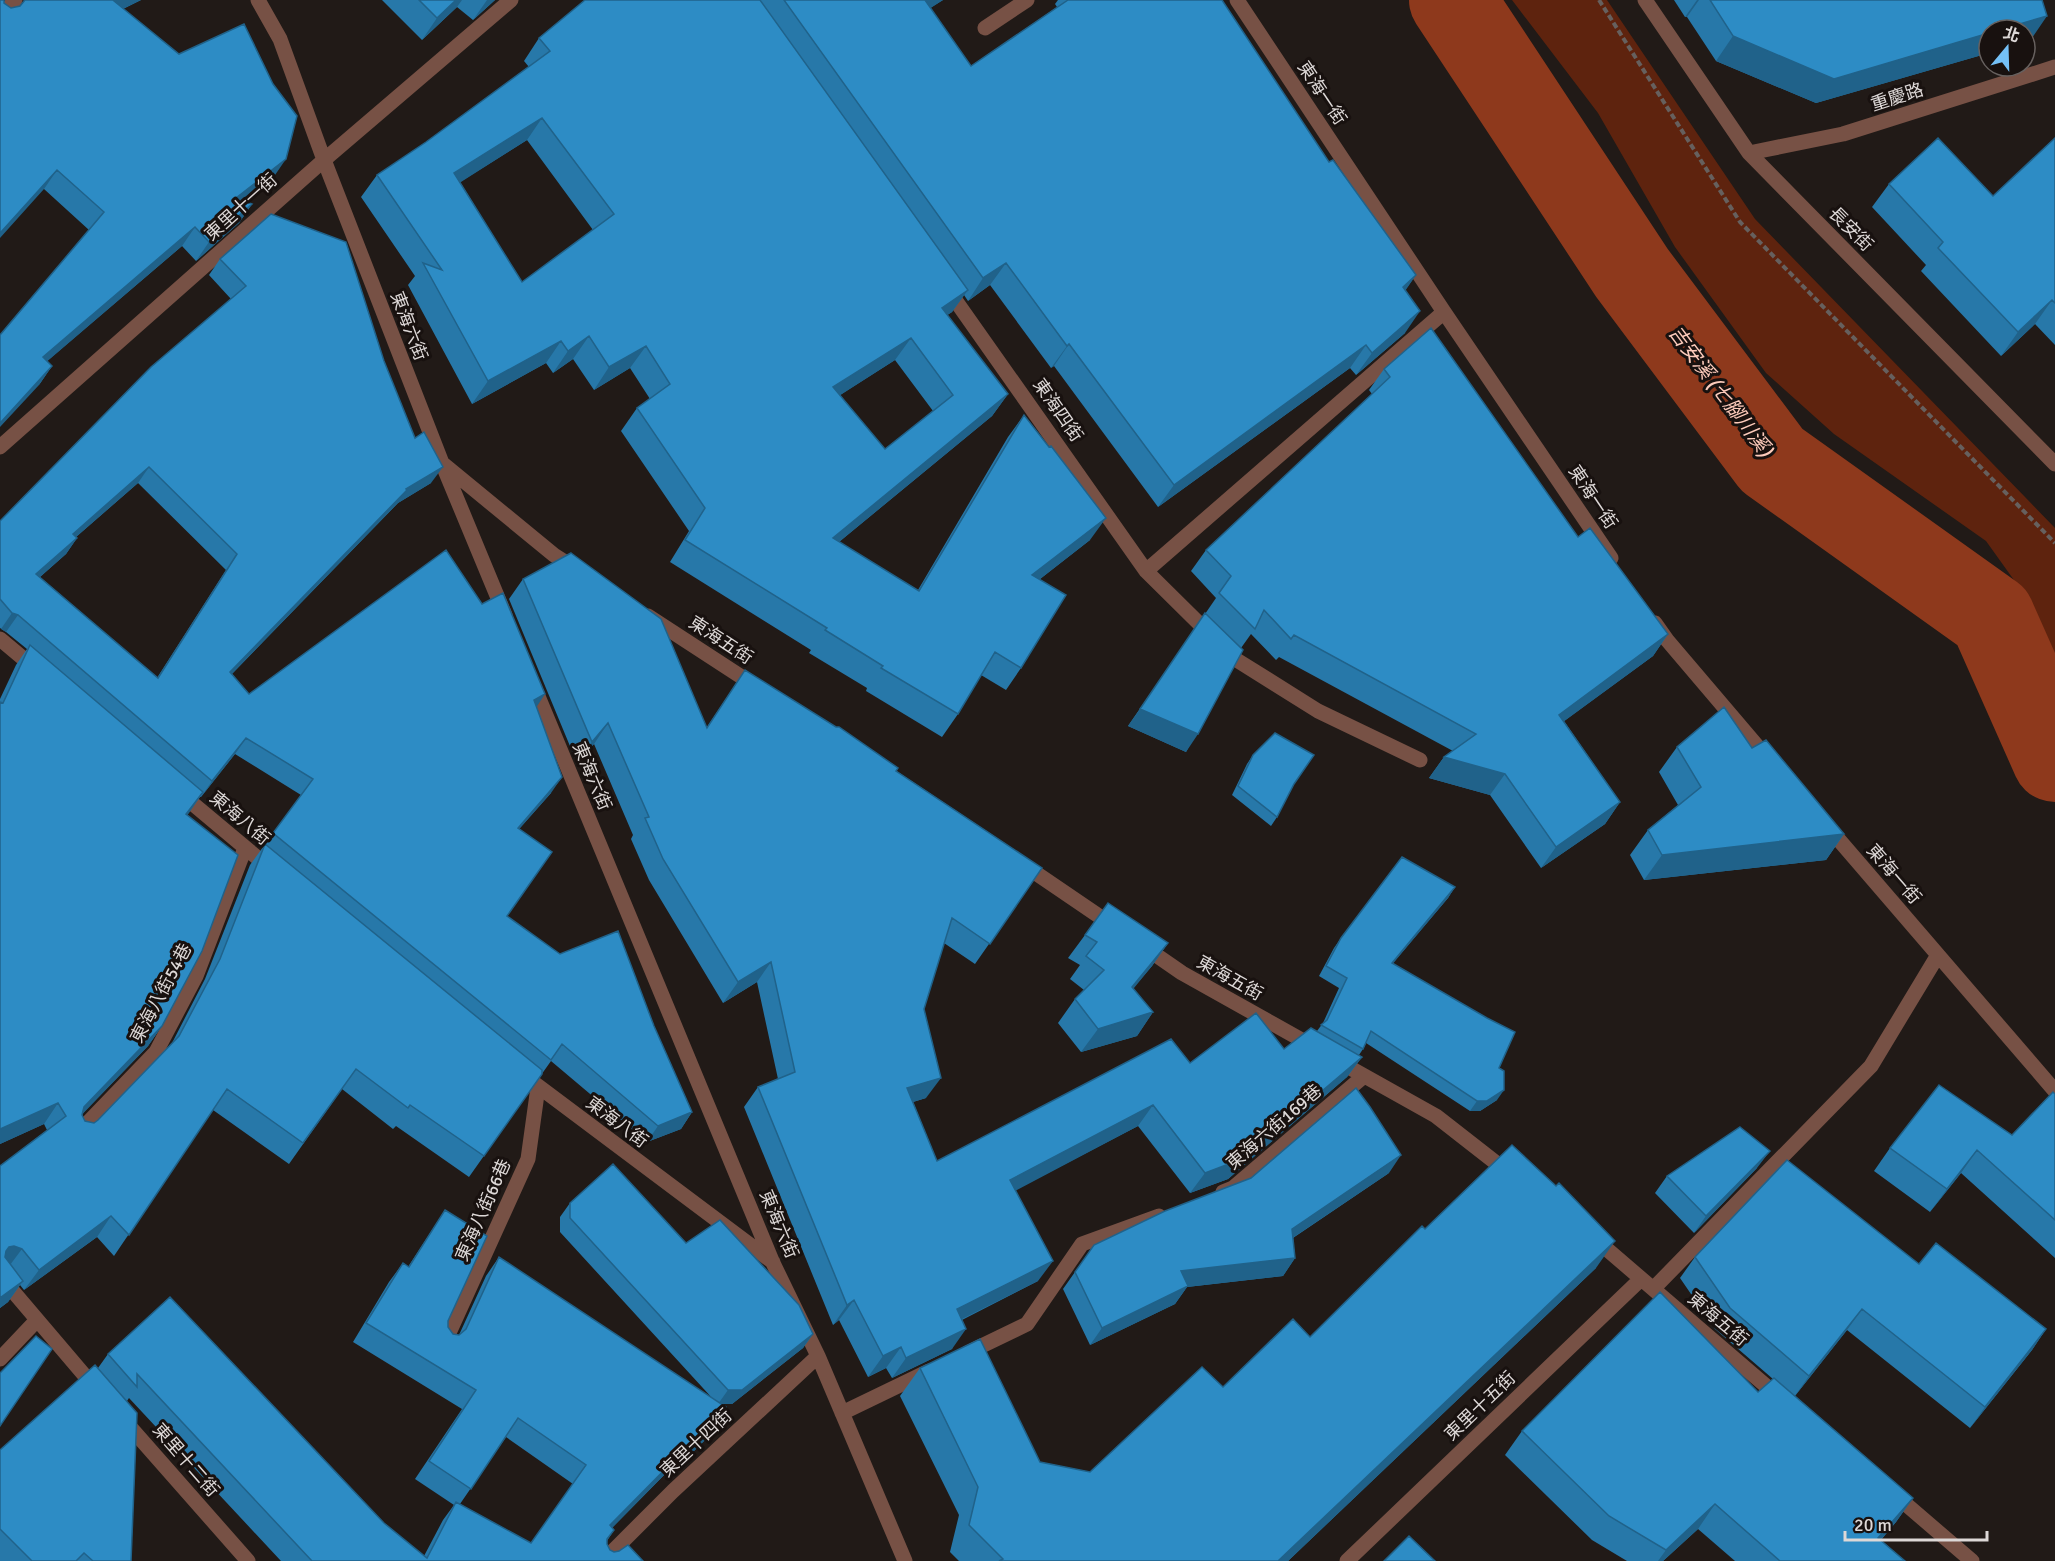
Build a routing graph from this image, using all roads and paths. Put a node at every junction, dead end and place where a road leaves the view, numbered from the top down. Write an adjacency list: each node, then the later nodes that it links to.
1 (15, 0): 8 (street)
2 (258, 0): 12 (street, 東海六街)
3 (511, 0): 12 (street, 東里十一街)
4 (1027, 0): 9 (street)
5 (1237, 0): 14 (street, 東海一街)
6 (1599, 0): 18 (path)
7 (1645, 0): 11 (street, 長安街)
8 (0, 18)
9 (985, 28)
10 (2055, 67): 11 (street, 重慶路)
11 (1749, 153): 17 (street, 長安街)
12 (324, 160): 15 (street, 東里十一街); 16 (street, 東海六街)
13 (940, 279): 19 (street, 東海四街)
14 (1444, 312): 19 (street); 20 (street, 東海一街)
15 (0, 447)
16 (442, 463): 21 (street); 24 (street, 東海六街)
17 (2055, 464)
18 (2055, 543)
19 (1146, 571): 29 (street, 東海四街)
20 (1621, 573)
21 (593, 580)
22 (633, 606): 28 (street, 東海五街)
23 (1647, 611): 30 (street)
24 (510, 627)
25 (0, 639): 27 (street)
26 (528, 671): 46 (street, 東海六街)
27 (45, 678)
28 (771, 696)
29 (1420, 760)
30 (1783, 775)
31 (173, 786): 33 (street, 東海八街)
32 (1814, 811): 36 (street, 東海一街)
33 (246, 848): 35 (street, 東海八街); 41 (street, 東海八街54巷)
34 (1007, 853): 38 (street, 東海五街)
35 (286, 882)
36 (1938, 955): 40 (street, 東海一街); 49 (street)
37 (510, 1065): 39 (street, 東海八街)
38 (1364, 1076): 42 (street, 東海五街); 43 (street, 東海六街169巷)
39 (538, 1087): 46 (street, 東海八街); 51 (street, 東海八街66巷)
40 (2055, 1091)
41 (77, 1134)
42 (1520, 1181)
43 (1211, 1196)
44 (1168, 1212): 55 (street)
45 (1586, 1232): 48 (street, 東海五街)
46 (773, 1263): 52 (street, 東海六街)
47 (0, 1276): 50 (street, 東里十二街)
48 (1641, 1279): 49 (street, 東海五街); 60 (street, 東里十五街)
49 (1653, 1289): 54 (street, 東海五街)
50 (36, 1321): 53 (street); 57 (street, 東里十二街)
51 (444, 1344)
52 (818, 1356): 55 (street, 東海六街); 58 (street, 東里十四街)
53 (0, 1359)
54 (1790, 1406)
55 (842, 1413): 59 (street, 東海六街)
56 (1881, 1483): 61 (street)
57 (248, 1561)
58 (603, 1561)
59 (905, 1561)
60 (1347, 1561)
61 (1972, 1561)

